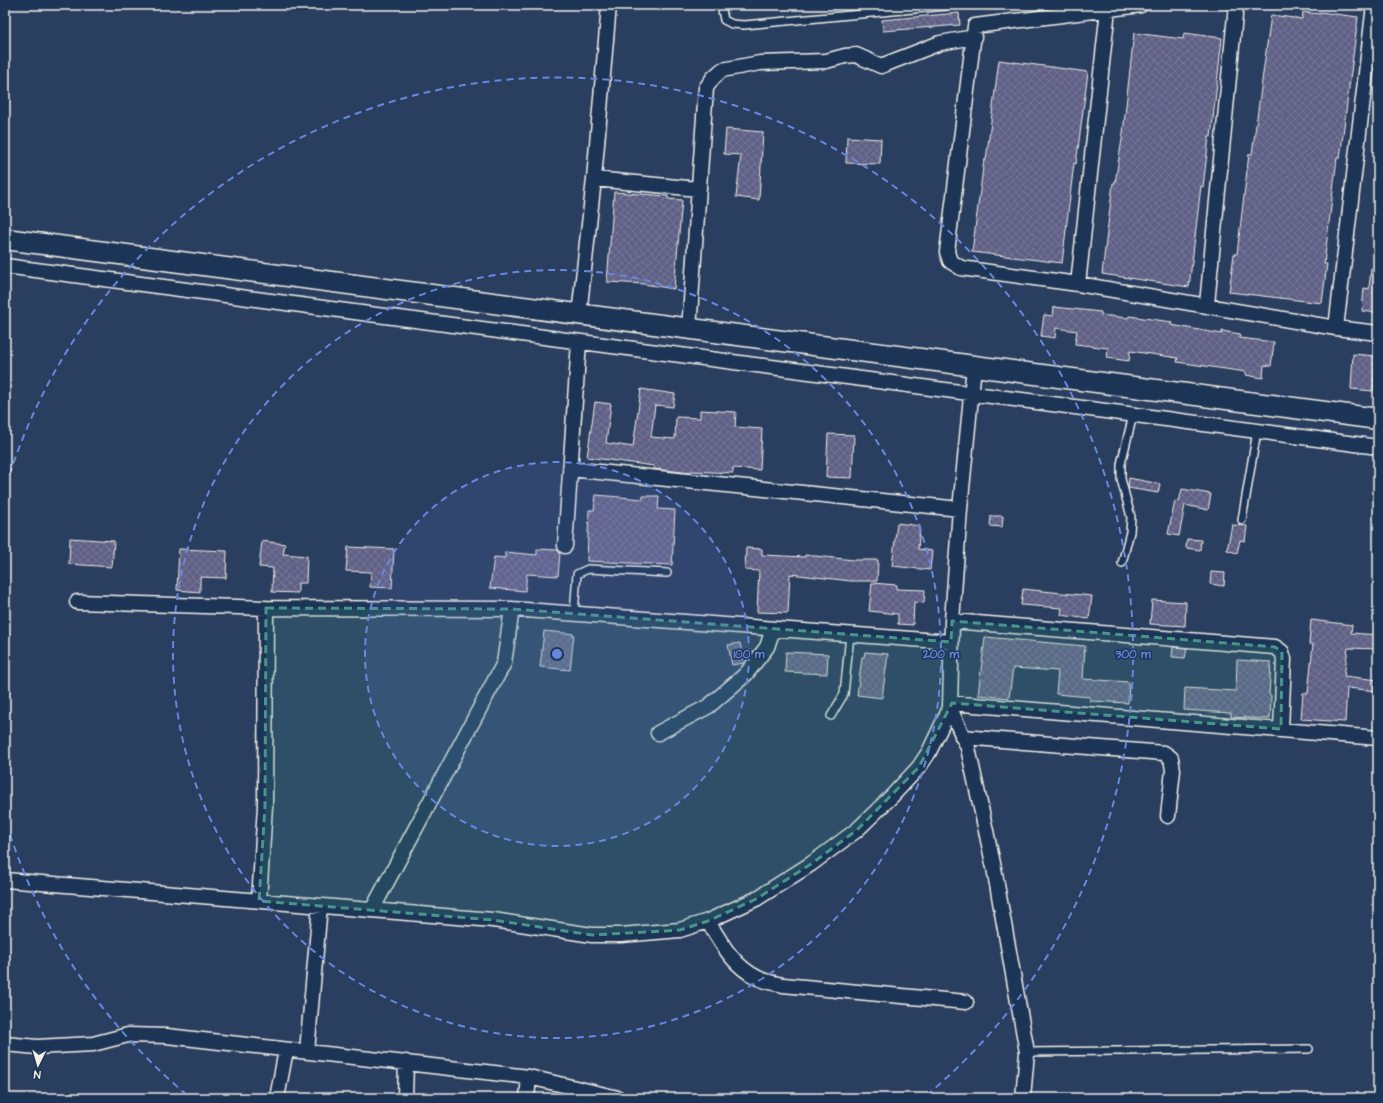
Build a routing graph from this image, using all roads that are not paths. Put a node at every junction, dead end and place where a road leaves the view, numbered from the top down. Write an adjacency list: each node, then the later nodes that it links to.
1 (609, 5): 9 (street)
2 (721, 5): 6 (lane)
3 (1142, 5): 7 (street)
4 (1236, 5): 14 (street)
5 (1374, 5): 16 (street)
6 (946, 6)
7 (1108, 9): 8 (street); 13 (street)
8 (974, 36): 10 (street); 13 (street)
9 (594, 179): 10 (street); 15 (street)
10 (698, 189): 17 (street)
11 (5, 239): 15 (main road)
12 (5, 266): 19 (street)
13 (1078, 284): 14 (street)
14 (1207, 304): 16 (street)
15 (579, 314): 17 (main road)
16 (1336, 328): 18 (street)
17 (689, 329): 20 (main road)
18 (1378, 333)
19 (579, 342): 21 (street); 26 (street)
20 (974, 366): 21 (street); 23 (main road)
21 (971, 394): 22 (street); 27 (street)
22 (1133, 415): 24 (street); 30 (lane)
23 (1378, 419)
24 (1257, 431): 25 (street); 28 (lane)
25 (1378, 447)
26 (570, 469): 27 (street); 29 (street)
27 (960, 509): 36 (street)
28 (1242, 520)
29 (565, 546)
30 (1122, 563)
31 (667, 573): 35 (lane)
32 (77, 602): 33 (street)
33 (266, 608): 34 (street); 48 (street)
34 (512, 609): 35 (street); 50 (street)
35 (574, 614): 37 (street)
36 (952, 621): 39 (street); 42 (street)
37 (773, 629): 38 (street); 43 (street)
38 (850, 635): 39 (street); 41 (lane)
39 (951, 642): 40 (street)
40 (950, 706): 42 (street); 44 (street); 51 (street)
41 (831, 716)
42 (1281, 729): 45 (street)
43 (658, 733)
44 (962, 737): 46 (street); 57 (street)
45 (1378, 738)
46 (1168, 816)
47 (5, 880): 48 (street)
48 (259, 901): 49 (street)
49 (320, 906): 50 (street); 56 (street)
50 (372, 910): 51 (street)
51 (708, 921): 52 (street)
52 (966, 1002)
53 (5, 1044): 55 (street)
54 (1309, 1049): 57 (lane)
55 (286, 1050): 56 (street); 60 (street)
56 (306, 1051): 58 (street)
57 (1027, 1052): 64 (street)
58 (406, 1062): 59 (street); 61 (street)
59 (529, 1077): 62 (street); 63 (street)
60 (277, 1098)
61 (405, 1098)
62 (527, 1098)
63 (618, 1098)
64 (1023, 1098)

